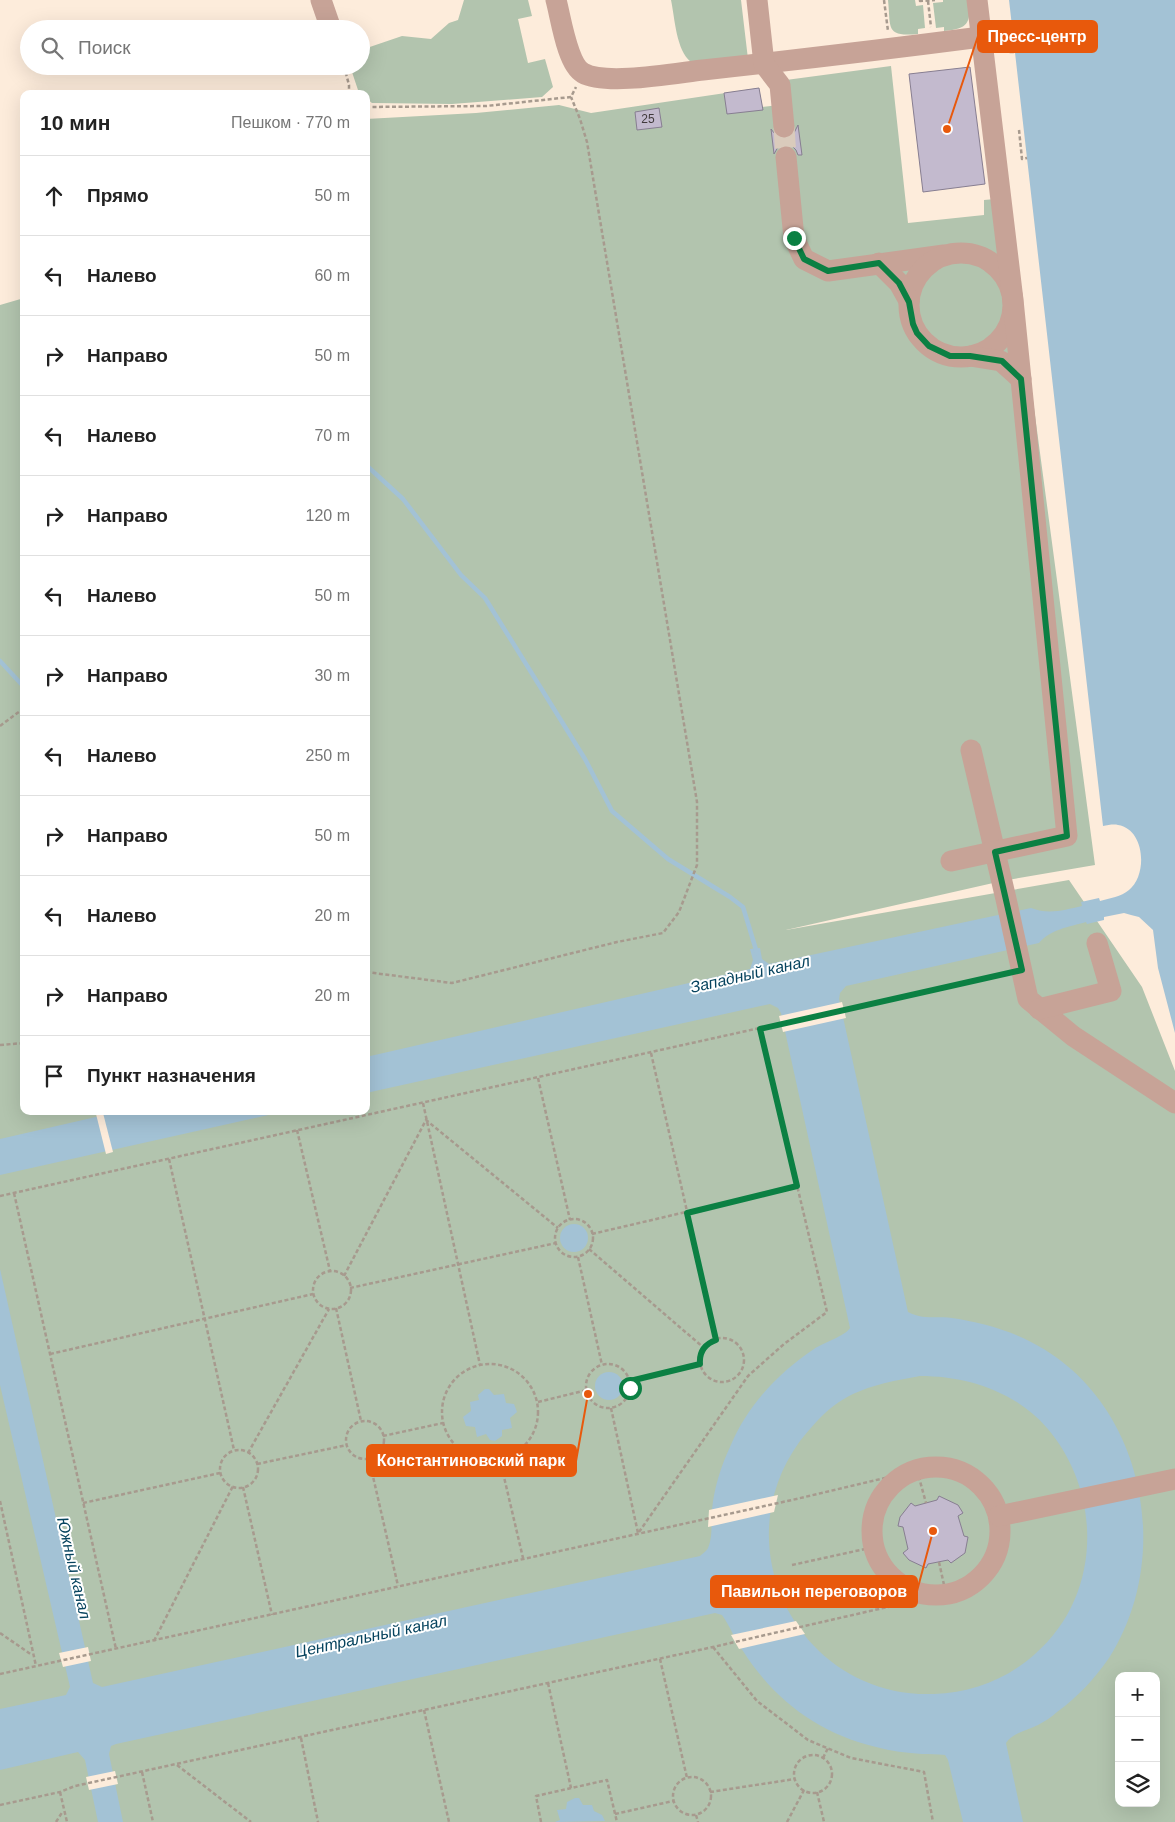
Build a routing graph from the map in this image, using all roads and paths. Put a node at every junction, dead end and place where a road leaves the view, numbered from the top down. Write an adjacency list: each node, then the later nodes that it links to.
1 (321, 0): 9 (lane)
2 (556, 0): 16 (lane)
3 (757, 0): 15 (lane)
4 (884, 0): 13 (path)
5 (920, 0): 8 (path)
6 (935, 0): 8 (path)
7 (976, 0): 11 (lane)
8 (928, 1): 12 (path)
9 (328, 20)
10 (1007, 26): 14 (path)
11 (981, 37): 12 (lane); 25 (lane)
12 (933, 43): 13 (lane)
13 (890, 49): 15 (lane)
14 (1015, 52)
15 (764, 64): 16 (lane); 21 (lane)
16 (582, 73): 19 (path)
17 (347, 75): 18 (path)
18 (349, 90)
19 (571, 97): 20 (path); 40 (path)
20 (370, 107)
21 (784, 127)
22 (1019, 130): 24 (path)
23 (786, 157): 28 (lane)
24 (1027, 158)
25 (1002, 219): 27 (lane); 29 (lane)
26 (954, 254): 27 (lane); 28 (lane); 30 (lane)
27 (985, 259): 29 (lane)
28 (879, 263): 30 (lane)
29 (1013, 300): 31 (lane); 32 (lane)
30 (909, 302): 31 (lane)
31 (970, 356): 32 (lane)
32 (1021, 379): 36 (lane)
33 (20, 711): 34 (path)
34 (0, 726)
35 (971, 750): 36 (lane)
36 (995, 852): 37 (lane); 39 (lane)
37 (950, 861)
38 (1097, 943): 41 (lane)
39 (1020, 965): 41 (lane); 42 (path)
40 (370, 973)
41 (1039, 1010): 48 (lane)
42 (760, 1029): 45 (path); 54 (path)
43 (20, 1043): 44 (path)
44 (0, 1045)
45 (651, 1053): 46 (path); 57 (path)
46 (538, 1078): 47 (path); 58 (path)
47 (423, 1103): 49 (path); 51 (path)
48 (1175, 1103)
49 (370, 1114)
50 (367, 1115): 52 (path)
51 (426, 1120): 59 (path); 64 (path); 66 (path)
52 (297, 1130): 53 (path); 65 (path)
53 (169, 1159): 55 (path); 71 (path)
54 (797, 1186): 57 (path); 79 (path)
55 (14, 1193): 56 (path); 74 (path)
56 (2, 1195)
57 (687, 1213): 60 (path); 72 (path)
58 (570, 1220): 59 (path); 60 (path)
59 (558, 1228): 61 (path)
60 (592, 1234): 62 (path)
61 (556, 1243): 63 (path); 64 (path)
62 (589, 1249): 63 (path); 73 (path)
63 (578, 1257): 77 (path)
64 (458, 1264): 67 (path); 76 (path)
65 (330, 1271): 66 (path); 68 (path)
66 (344, 1276): 67 (path)
67 (350, 1288): 70 (path)
68 (313, 1294): 69 (path); 71 (path)
69 (329, 1308): 70 (path); 89 (path)
70 (336, 1308): 84 (path)
71 (205, 1319): 74 (path); 88 (path)
72 (716, 1340): 73 (path); 78 (path)
73 (704, 1348): 75 (path)
74 (50, 1354): 99 (path)
75 (700, 1364): 78 (path); 80 (path)
76 (480, 1365): 82 (path); 85 (path)
77 (602, 1365): 80 (path); 81 (path)
78 (741, 1370): 79 (path)
79 (748, 1376): 104 (path)
80 (630, 1381): 83 (path)
81 (587, 1390): 82 (path); 83 (path)
82 (538, 1402): 91 (path)
83 (611, 1408): 104 (path)
84 (360, 1422): 86 (path); 87 (path)
85 (443, 1423): 86 (path); 91 (path)
86 (383, 1436): 90 (path)
87 (346, 1445): 90 (path); 92 (path)
88 (234, 1450): 89 (path); 94 (path)
89 (248, 1452): 92 (path)
90 (369, 1458): 109 (path)
91 (500, 1460): 106 (path)
92 (257, 1464): 97 (path)
93 (914, 1470): 100 (path); 101 (lane); 104 (path); 105 (lane)
94 (220, 1473): 96 (path); 99 (path)
95 (1169, 1480): 101 (lane)
96 (233, 1486): 97 (path); 113 (path)
97 (243, 1487): 111 (path)
98 (0, 1500): 102 (path)
99 (83, 1503): 115 (path)
100 (926, 1503)
101 (999, 1516): 110 (lane)
102 (5, 1521): 103 (path); 116 (path)
103 (0, 1522)
104 (638, 1533): 106 (path)
105 (874, 1547): 108 (path); 110 (lane)
106 (523, 1559): 109 (path)
107 (939, 1562): 110 (path)
108 (792, 1565)
109 (398, 1587): 111 (path)
110 (943, 1594): 114 (path)
111 (272, 1615): 113 (path)
112 (0, 1633): 116 (path)
113 (154, 1641): 115 (path)
114 (713, 1648): 117 (path); 123 (path)
115 (116, 1649): 118 (path)
116 (34, 1656): 118 (path)
117 (660, 1659): 120 (path); 127 (path)
118 (36, 1666): 119 (path)
119 (0, 1674)
120 (548, 1683): 121 (path); 129 (path)
121 (424, 1710): 122 (path); 144 (path)
122 (300, 1738): 125 (path); 143 (path)
123 (828, 1748): 124 (path); 150 (path)
124 (823, 1758): 128 (path); 133 (path)
125 (176, 1765): 126 (path); 142 (path)
126 (142, 1772): 131 (path); 141 (path)
127 (687, 1778): 132 (path); 134 (path)
128 (795, 1779): 130 (path); 132 (path)
129 (571, 1788): 137 (path); 145 (path)
130 (804, 1790): 133 (path); 148 (path)
131 (60, 1792): 135 (path); 136 (path)
132 (710, 1792): 138 (path)
133 (817, 1792): 149 (path)
134 (673, 1801): 137 (path); 138 (path)
135 (0, 1805)
136 (64, 1809): 139 (path); 140 (path)
137 (615, 1814): 146 (path)
138 (696, 1815): 147 (path)
139 (56, 1822)
140 (66, 1822)
141 (153, 1822)
142 (251, 1822)
143 (318, 1822)
144 (449, 1822)
145 (541, 1822)
146 (617, 1822)
147 (698, 1822)
148 (787, 1822)
149 (824, 1822)
150 (934, 1822)

